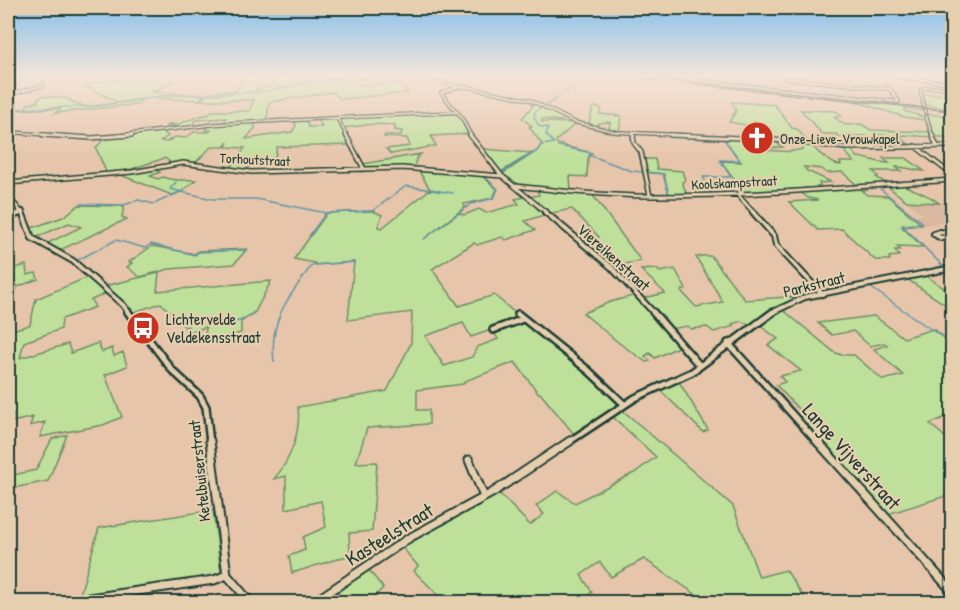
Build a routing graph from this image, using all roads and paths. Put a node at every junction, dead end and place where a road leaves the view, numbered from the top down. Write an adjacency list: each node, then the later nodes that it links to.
1 (451, 104): 4 (street, Viereikenstraat)
2 (540, 104): 7 (street)
3 (924, 104): 9 (street)
4 (457, 112): 5 (street); 13 (street, Viereikenstraat)
5 (337, 118): 6 (street); 11 (street)
6 (8, 132)
7 (633, 134): 8 (street); 19 (street)
8 (912, 145): 9 (street); 12 (street)
9 (937, 146): 10 (street)
10 (952, 146)
11 (364, 170): 13 (street, Torhoutstraat); 15 (street, Torhoutstraat)
12 (952, 175)
13 (502, 176): 16 (street, Viereikenstraat)
14 (952, 180): 17 (street, Koolskampstraat)
15 (8, 183)
16 (516, 186): 19 (street, Koolskampstraat); 30 (street, Viereikenstraat)
17 (737, 194): 19 (street, Koolskampstraat); 25 (street)
18 (8, 196): 20 (street, Ketelbuiserstraat)
19 (650, 196)
20 (22, 212): 21 (street); 34 (street, Ketelbuiserstraat)
21 (8, 219)
22 (952, 235): 23 (street)
23 (944, 244)
24 (952, 268): 25 (street, Parkstraat)
25 (822, 294): 29 (street, Parkstraat)
26 (518, 314): 27 (street)
27 (523, 319): 28 (street); 31 (street)
28 (493, 330)
29 (728, 343): 30 (street, Parkstraat); 35 (street, Lange Vijverstraat)
30 (700, 366): 31 (street, Kasteelstraat)
31 (624, 404): 33 (street, Kasteelstraat)
32 (469, 460): 33 (street)
33 (484, 497): 38 (street, Kasteelstraat)
34 (227, 575): 36 (street); 37 (street, Ketelbuiserstraat)
35 (952, 591)
36 (62, 603)
37 (250, 603)
38 (314, 603)

